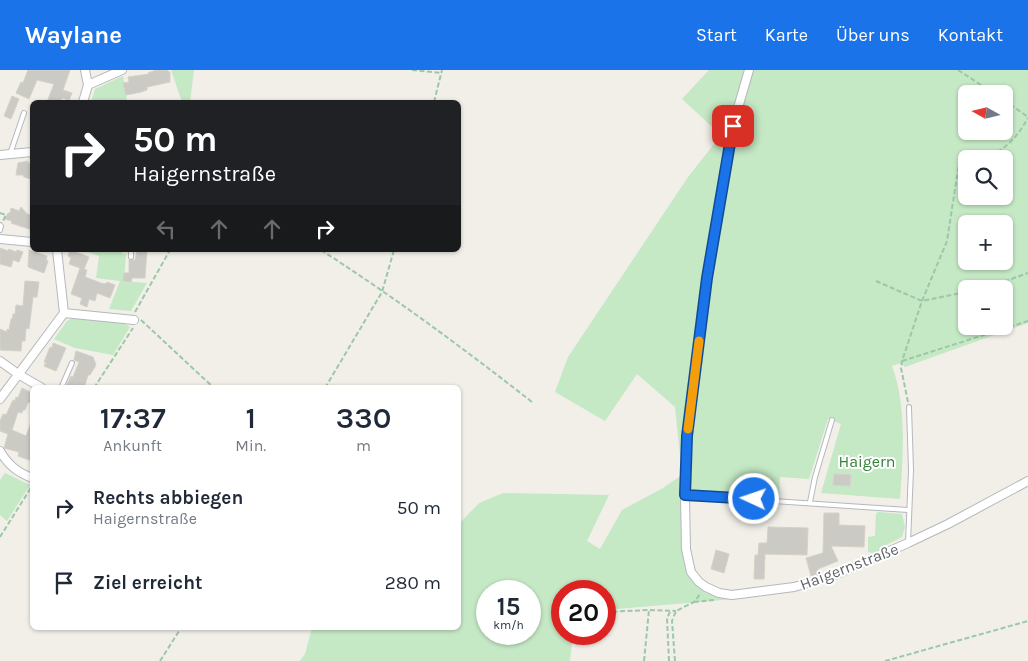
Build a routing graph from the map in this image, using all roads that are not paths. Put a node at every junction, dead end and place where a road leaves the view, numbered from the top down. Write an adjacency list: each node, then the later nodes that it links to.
1 (85, 70): 4 (street)
2 (122, 70): 4 (street)
3 (749, 70): 28 (street)
4 (88, 85): 5 (street)
5 (84, 100)
6 (24, 114): 8 (lane)
7 (30, 152): 8 (street)
8 (10, 154): 9 (street)
9 (0, 155)
10 (0, 239): 11 (street)
11 (30, 242)
12 (57, 252): 15 (street)
13 (131, 252): 14 (lane)
14 (130, 257)
15 (64, 314): 16 (street); 19 (street)
16 (137, 320)
17 (0, 361): 19 (street)
18 (72, 363): 21 (lane)
19 (18, 374): 20 (street); 22 (street)
20 (37, 385)
21 (62, 385)
22 (0, 399)
23 (909, 407): 30 (lane)
24 (832, 420): 29 (lane)
25 (0, 451): 26 (street)
26 (30, 477)
27 (1028, 481): 31 (street, Haigernstraße)
28 (685, 495): 29 (lane); 31 (street, Haigernstraße)
29 (810, 502): 30 (lane)
30 (908, 510): 31 (lane)
31 (908, 543)

